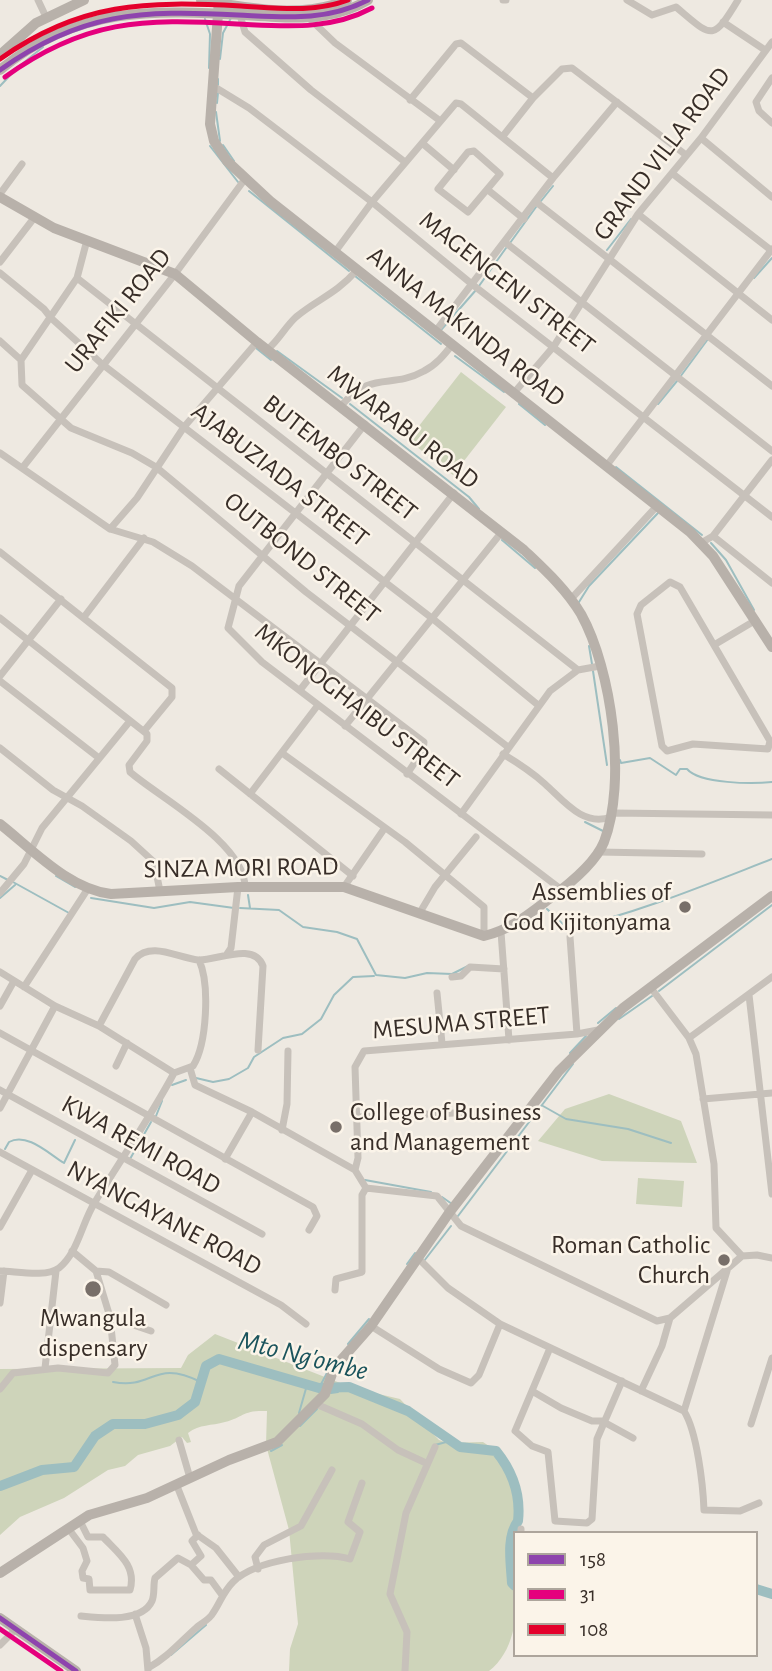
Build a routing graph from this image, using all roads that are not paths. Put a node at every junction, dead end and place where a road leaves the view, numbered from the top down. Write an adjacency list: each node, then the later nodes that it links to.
1 (38, 0): 11 (street)
2 (84, 0): 11 (street)
3 (230, 0): 10 (street)
4 (346, 0): 10 (street)
5 (368, 0): 12 (street)
6 (627, 0): 13 (street)
7 (738, 0): 13 (street)
8 (201, 5): 9 (street); 14 (street); 18 (street)
9 (218, 5): 10 (street); 14 (street, ANNA MAKINDA ROAD)
10 (240, 12): 12 (street); 14 (street); 30 (street)
11 (46, 16): 17 (street)
12 (309, 18): 22 (street)
13 (723, 22): 16 (street)
14 (217, 28): 20 (street, ANNA MAKINDA ROAD)
15 (772, 42): 16 (street, GRAND VILLA ROAD)
16 (765, 50): 27 (street, GRAND VILLA ROAD)
17 (0, 55)
18 (0, 70)
19 (772, 78): 25 (street)
20 (213, 86): 35 (street, ANNA MAKINDA ROAD); 39 (street, MAGENGENI STREET)
21 (533, 98): 22 (street); 23 (street); 26 (street)
22 (410, 100): 24 (street)
23 (617, 102): 29 (street); 34 (street)
24 (439, 120): 26 (street); 28 (street)
25 (772, 123)
26 (502, 136): 34 (street)
27 (701, 138): 29 (street, GRAND VILLA ROAD); 38 (street)
28 (422, 142): 30 (street); 32 (street)
29 (686, 156): 33 (street, GRAND VILLA ROAD)
30 (405, 162): 39 (street)
31 (22, 164): 37 (street)
32 (454, 170): 36 (street); 36 (street)
33 (673, 174): 41 (street, GRAND VILLA ROAD); 46 (street)
34 (553, 178): 40 (street)
35 (244, 179): 47 (street, ANNA MAKINDA ROAD); 52 (street, URAFIKI ROAD)
36 (488, 191): 43 (street)
37 (0, 195): 42 (street, MWARABU ROAD)
38 (772, 197)
39 (372, 202): 47 (street); 54 (street, MAGENGENI STREET)
40 (536, 202): 43 (street); 48 (street)
41 (638, 214): 48 (street, GRAND VILLA ROAD); 55 (street)
42 (34, 218): 44 (street, MWARABU ROAD); 49 (street)
43 (524, 219): 45 (street)
44 (87, 240): 52 (street, MWARABU ROAD); 53 (street)
45 (506, 243): 54 (street); 56 (street)
46 (771, 250): 55 (street)
47 (335, 252): 50 (street, ANNA MAKINDA ROAD)
48 (609, 259): 56 (street, GRAND VILLA ROAD); 61 (street)
49 (0, 262)
50 (357, 270): 60 (street, ANNA MAKINDA ROAD); 66 (street)
51 (0, 273): 57 (street, AJABUZIADA STREET)
52 (176, 274): 59 (street, URAFIKI ROAD); 63 (street, MWARABU ROAD)
53 (77, 278): 57 (street); 59 (street, BUTEMBO STREET)
54 (473, 285): 60 (street); 65 (street, MAGENGENI STREET)
55 (736, 293): 58 (street); 61 (street)
56 (583, 302): 65 (street, GRAND VILLA ROAD); 69 (street)
57 (51, 318): 67 (street); 68 (street, AJABUZIADA STREET)
58 (772, 320)
59 (136, 323): 68 (street, URAFIKI ROAD); 71 (street, BUTEMBO STREET)
60 (435, 332): 64 (street, ANNA MAKINDA ROAD)
61 (705, 334): 69 (street); 70 (street)
62 (0, 341): 67 (street)
63 (257, 342): 66 (street, MWARABU ROAD); 71 (street)
64 (452, 345): 72 (street, ANNA MAKINDA ROAD); 73 (street)
65 (554, 346): 72 (street, GRAND VILLA ROAD); 74 (street, MAGENGENI STREET)
66 (267, 350): 73 (street, MWARABU ROAD)
67 (21, 360): 75 (street, OUTBOND STREET)
68 (102, 363): 75 (street, URAFIKI ROAD); 77 (street, AJABUZIADA STREET)
69 (674, 376): 74 (street); 78 (street)
70 (772, 386)
71 (217, 389): 77 (street); 84 (street, BUTEMBO STREET)
72 (513, 394): 81 (street, ANNA MAKINDA ROAD)
73 (341, 406): 76 (street, MWARABU ROAD)
74 (642, 418): 81 (street); 86 (street, MAGENGENI STREET)
75 (59, 419): 82 (street, URAFIKI ROAD); 83 (street, OUTBOND STREET)
76 (366, 424): 84 (street, MKONOGHAIBU STREET); 85 (street, MWARABU ROAD)
77 (184, 427): 83 (street); 88 (street, AJABUZIADA STREET)
78 (772, 451)
79 (2, 458): 82 (street)
80 (772, 460): 86 (street)
81 (607, 465): 87 (street, ANNA MAKINDA ROAD)
82 (23, 467): 90 (street)
83 (156, 467): 90 (street); 97 (street, OUTBOND STREET)
84 (327, 472): 88 (street, MKONOGHAIBU STREET); 94 (street, BUTEMBO STREET)
85 (454, 493): 91 (street, MWARABU ROAD); 94 (street)
86 (744, 495): 89 (street, MAGENGENI STREET); 92 (street)
87 (657, 506): 95 (street, ANNA MAKINDA ROAD); 103 (street)
88 (294, 514): 97 (street, MKONOGHAIBU STREET); 99 (street, AJABUZIADA STREET)
89 (772, 517)
90 (110, 529): 93 (street)
91 (501, 533): 98 (street); 103 (street, MWARABU ROAD)
92 (713, 536): 95 (street); 100 (street)
93 (144, 538): 102 (street); 104 (street)
94 (414, 542): 98 (street, BUTEMBO STREET); 99 (street)
95 (701, 543): 107 (street, ANNA MAKINDA ROAD)
96 (0, 552): 101 (street)
97 (263, 554): 102 (street, MKONOGHAIBU STREET); 108 (street, OUTBOND STREET)
98 (464, 581): 106 (street); 115 (street, BUTEMBO STREET)
99 (383, 582): 106 (street, AJABUZIADA STREET); 108 (street)
100 (772, 583)
101 (61, 599): 104 (street); 109 (street)
102 (234, 599): 113 (street); 117 (street, MKONOGHAIBU STREET)
103 (571, 599): 114 (street, MWARABU ROAD)
104 (84, 617): 123 (street)
105 (0, 618): 109 (street)
106 (433, 619): 112 (street); 120 (street, AJABUZIADA STREET)
107 (757, 620): 110 (street); 111 (street, ANNA MAKINDA ROAD)
108 (350, 623): 112 (street, OUTBOND STREET); 113 (street)
109 (28, 641): 116 (street); 121 (street)
110 (714, 645): 110 (street)
111 (772, 648)
112 (397, 660): 118 (street); 125 (street, OUTBOND STREET)
113 (319, 665): 117 (street); 118 (street)
114 (600, 666): 115 (street); 133 (street, MWARABU ROAD)
115 (578, 670): 120 (street)
116 (0, 679): 127 (street)
117 (300, 690): 119 (street, MKONOGHAIBU STREET)
118 (365, 699): 122 (street); 129 (street)
119 (318, 705): 122 (street, MKONOGHAIBU STREET); 126 (street)
120 (538, 705): 125 (street)
121 (130, 721): 123 (street); 127 (street)
122 (345, 726): 129 (street, MKONOGHAIBU STREET)
123 (144, 731): 143 (street)
124 (0, 748): 131 (street)
125 (506, 751): 132 (street); 133 (street, OUTBOND STREET)
126 (282, 753): 130 (street); 136 (street)
127 (99, 758): 131 (street)
128 (219, 769): 130 (street)
129 (407, 774): 132 (street, MKONOGHAIBU STREET)
130 (250, 794): 142 (street)
131 (66, 797): 138 (street); 147 (street)
132 (461, 814): 146 (street, MKONOGHAIBU STREET)
133 (612, 815): 134 (street, OUTBOND STREET); 139 (street)
134 (772, 815)
135 (0, 824): 138 (street)
136 (384, 829): 141 (street); 142 (street)
137 (476, 837): 141 (street)
138 (31, 849): 145 (street); 148 (street)
139 (599, 852): 140 (street); 146 (street)
140 (702, 854)
141 (445, 873): 150 (street); 152 (street)
142 (353, 876): 144 (street)
143 (241, 887): 144 (street, SINZA MORI ROAD); 147 (street, SINZA MORI ROAD); 154 (street)
144 (345, 887): 150 (street, SINZA MORI ROAD)
145 (87, 890): 147 (street, SINZA MORI ROAD); 161 (street)
146 (562, 890): 151 (street)
147 (160, 891)
148 (0, 893)
149 (772, 896): 162 (street)
150 (419, 914): 152 (street, SINZA MORI ROAD)
151 (501, 932): 152 (street); 156 (street)
152 (484, 936)
153 (570, 937): 170 (street)
154 (227, 954): 155 (street); 175 (street)
155 (200, 960): 167 (street); 179 (street)
156 (504, 969): 158 (street); 172 (street)
157 (0, 972): 160 (street)
158 (452, 977)
159 (772, 977): 164 (street)
160 (14, 981): 161 (street); 165 (street)
161 (24, 987): 166 (street)
162 (651, 988): 168 (street); 171 (street)
163 (437, 993): 174 (street)
164 (749, 995): 171 (street); 183 (street)
165 (0, 1006)
166 (55, 1006): 167 (street); 176 (street)
167 (99, 1026): 173 (street)
168 (598, 1030): 170 (street, MESUMA STREET); 189 (street)
169 (0, 1033): 176 (street)
170 (577, 1034): 172 (street, MESUMA STREET)
171 (689, 1038): 184 (street)
172 (509, 1040): 174 (street, MESUMA STREET)
173 (127, 1043): 178 (street); 180 (street)
174 (443, 1043): 188 (street, MESUMA STREET)
175 (258, 1050)
176 (31, 1051): 181 (street); 187 (street)
177 (288, 1051): 190 (street)
178 (116, 1066)
179 (190, 1068): 180 (street); 186 (street)
180 (174, 1073): 187 (street)
181 (4, 1092): 185 (street); 193 (street, KWA REMI ROAD)
182 (772, 1093): 183 (street)
183 (759, 1095): 184 (street); 197 (street)
184 (703, 1100): 204 (street)
185 (0, 1108)
186 (252, 1112): 190 (street); 192 (street)
187 (149, 1117): 192 (street); 193 (street)
188 (358, 1117): 189 (street); 195 (street, MESUMA STREET)
189 (522, 1118): 199 (street)
190 (282, 1130): 195 (street)
191 (0, 1152): 194 (street, NYANGAYANE ROAD)
192 (225, 1159): 201 (street)
193 (122, 1160): 198 (street); 202 (street, KWA REMI ROAD)
194 (32, 1170): 198 (street, NYANGAYANE ROAD); 200 (street)
195 (355, 1170): 196 (street)
196 (366, 1188): 199 (street); 211 (street)
197 (772, 1194)
198 (94, 1203): 203 (street); 216 (street, NYANGAYANE ROAD)
199 (449, 1213): 205 (street); 215 (street)
200 (0, 1225)
201 (309, 1230)
202 (262, 1234)
203 (72, 1251): 209 (street); 210 (street)
204 (742, 1256): 206 (street); 207 (street)
205 (417, 1257): 217 (street); 218 (street)
206 (772, 1258)
207 (727, 1270): 215 (street); 228 (street)
208 (2, 1271): 209 (street); 212 (street)
209 (56, 1271): 222 (street)
210 (96, 1271): 213 (street); 214 (street)
211 (335, 1290)
212 (0, 1303)
213 (166, 1305)
214 (110, 1317): 219 (street); 222 (street)
215 (670, 1318): 226 (street)
216 (306, 1324)
217 (500, 1324): 218 (street); 220 (street)
218 (371, 1326): 227 (street)
219 (151, 1331)
220 (550, 1348): 223 (street); 225 (street)
221 (772, 1358): 230 (street)
222 (45, 1368): 224 (street)
223 (622, 1381): 226 (street); 229 (street)
224 (0, 1389)
225 (532, 1391): 229 (street); 229 (street)
226 (641, 1391): 228 (street)
227 (316, 1404): 234 (street); 236 (street)
228 (684, 1410): 239 (street)
229 (602, 1420): 231 (street)
230 (751, 1424)
231 (633, 1438)
232 (179, 1440): 236 (street)
233 (435, 1447): 234 (street)
234 (426, 1463): 255 (street)
235 (332, 1470): 244 (street)
236 (190, 1478): 238 (street)
237 (362, 1483): 244 (street)
238 (177, 1486): 240 (street); 242 (street)
239 (759, 1503)
240 (80, 1521): 241 (street); 241 (street)
241 (68, 1528): 245 (street)
242 (198, 1535): 243 (street); 246 (street)
243 (191, 1566): 247 (street); 248 (street)
244 (258, 1569): 246 (street)
245 (0, 1573)
246 (239, 1577): 247 (street)
247 (222, 1595): 253 (street)
248 (135, 1614): 249 (street); 253 (street)
249 (81, 1616)
250 (0, 1618): 251 (street)
251 (15, 1630): 252 (street); 254 (street)
252 (0, 1645)
253 (148, 1670)
254 (76, 1671)
255 (405, 1671)

